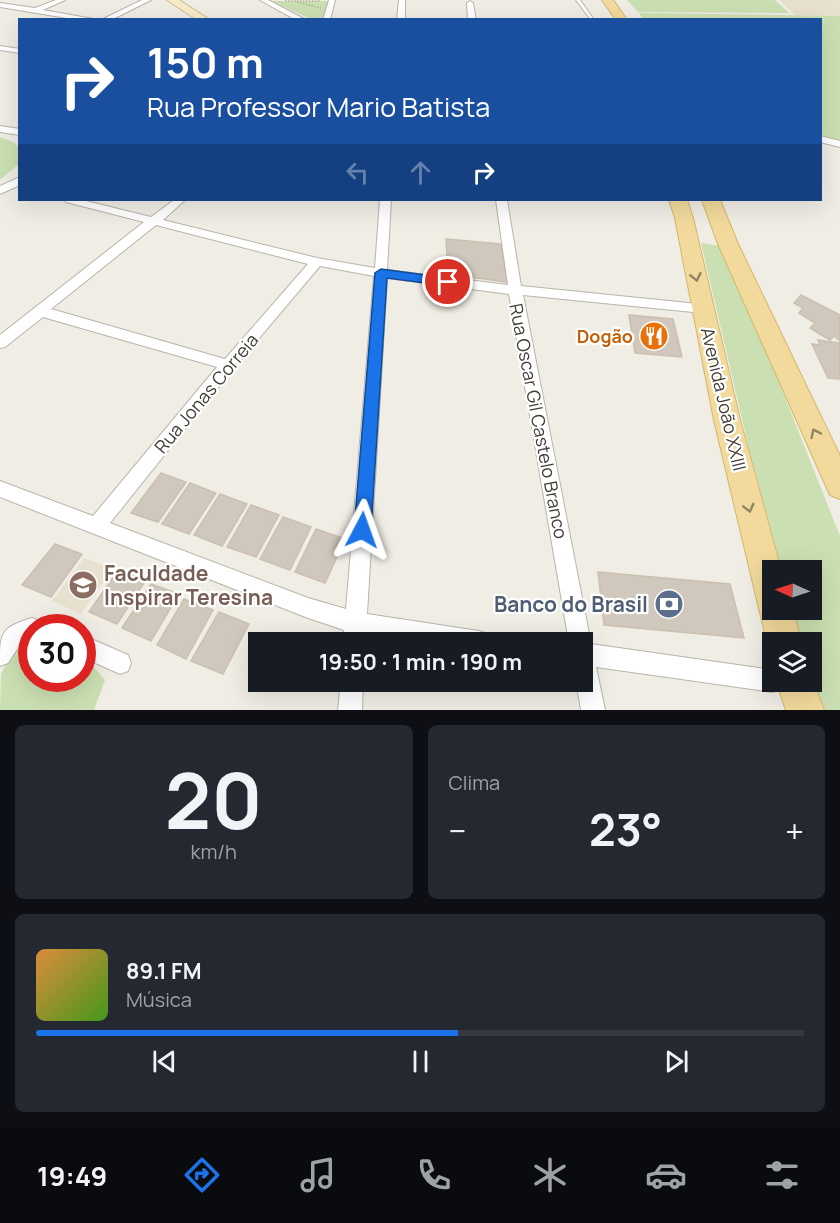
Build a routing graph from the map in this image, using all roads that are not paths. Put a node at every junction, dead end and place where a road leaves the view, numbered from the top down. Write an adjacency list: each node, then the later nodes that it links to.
1 (62, 0): 11 (street)
2 (148, 0): 13 (street)
3 (172, 0): 14 (street)
4 (263, 0): 15 (street)
5 (332, 0): 16 (street)
6 (402, 0): 17 (street)
7 (585, 2): 8 (main road); 19 (lane); 20 (main road)
8 (608, 2): 21 (main road)
9 (470, 3): 18 (street)
10 (0, 5): 11 (street)
11 (36, 10): 12 (street)
12 (84, 18)
13 (108, 18)
14 (202, 18)
15 (299, 18)
16 (326, 18)
17 (401, 18)
18 (472, 18)
19 (592, 18)
20 (598, 18)
21 (620, 18)
22 (0, 48): 23 (street)
23 (18, 51)
24 (0, 129): 25 (street)
25 (18, 130)
26 (822, 140): 27 (street)
27 (840, 144)
28 (17, 184): 29 (street)
29 (0, 191)
30 (74, 201): 36 (street)
31 (179, 201): 36 (street)
32 (386, 201): 39 (street)
33 (502, 201): 40 (street, Rua Oscar Gil Castelo Branco)
34 (711, 201): 37 (main road)
35 (684, 219): 37 (main road); 41 (main road, Avenida João XXIII, one-way to 41)
36 (155, 221): 38 (street); 42 (street)
37 (724, 234): 45 (main road, one-way to 37)
38 (317, 262): 39 (street); 44 (street, Rua Jonas Correia)
39 (381, 273): 40 (street); 50 (street)
40 (515, 290): 41 (street); 51 (street, Rua Oscar Gil Castelo Branco)
41 (703, 308): 48 (main road, Avenida João XXIII, one-way to 48)
42 (40, 311): 43 (street); 44 (street)
43 (0, 343)
44 (228, 365): 47 (street, Rua Jonas Correia)
45 (840, 486)
46 (0, 489): 47 (street)
47 (97, 525): 49 (street)
48 (763, 560)
49 (353, 632)
50 (355, 632)
51 (578, 632)
52 (18, 633): 54 (street)
53 (96, 652): 56 (street)
54 (0, 655)
55 (593, 655): 57 (street)
56 (120, 663)
57 (762, 686)
58 (351, 692): 60 (street)
59 (590, 692): 61 (street)
60 (350, 710)
61 (593, 710)

